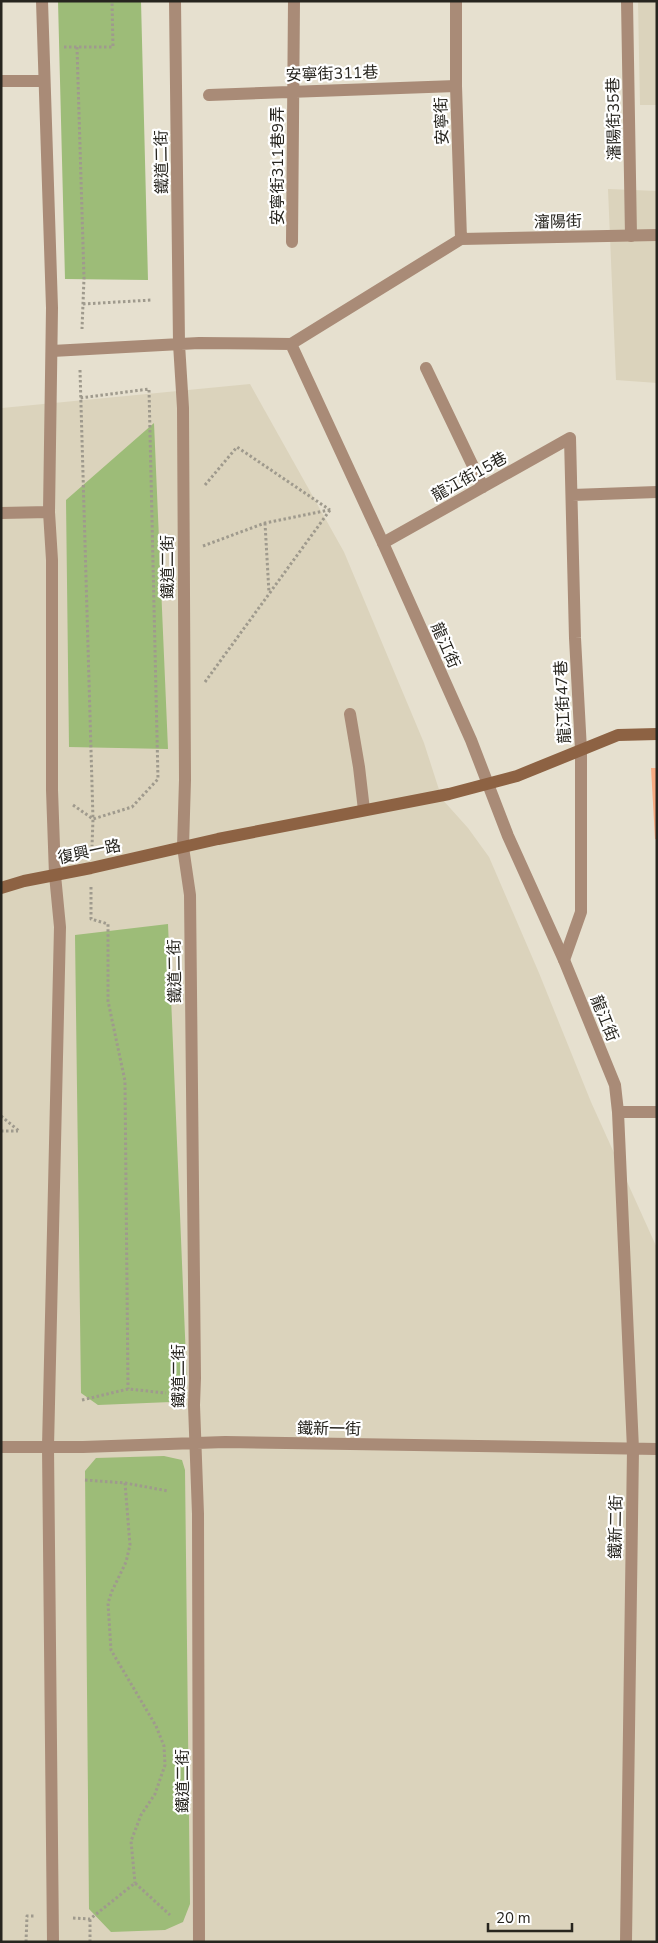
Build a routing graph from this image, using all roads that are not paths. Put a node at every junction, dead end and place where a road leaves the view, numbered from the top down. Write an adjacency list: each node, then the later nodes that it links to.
1 (42, 1): 7 (street)
2 (175, 1): 15 (street, 鐵道二街)
3 (294, 1): 9 (street, 安寧街311巷9弄)
4 (456, 1): 8 (street, 安寧街)
5 (627, 1): 12 (street, 瀋陽街35巷)
6 (1, 81): 7 (street)
7 (44, 81): 17 (street)
8 (456, 86): 9 (street, 安寧街311巷); 13 (street, 安寧街)
9 (293, 91): 10 (street, 安寧街311巷); 14 (street, 安寧街311巷9弄)
10 (209, 95)
11 (657, 235): 12 (street, 瀋陽街)
12 (631, 236): 13 (street, 瀋陽街)
13 (461, 239): 16 (street)
14 (292, 242)
15 (180, 344): 16 (street); 17 (street); 31 (street, 鐵道二街)
16 (291, 344): 25 (street, 龍江街)
17 (52, 351): 23 (street)
18 (426, 368): 20 (street)
19 (570, 438): 20 (street, 龍江街15巷); 22 (street, 龍江街47巷)
20 (483, 487): 25 (street, 龍江街15巷)
21 (657, 492): 22 (street)
22 (572, 495): 28 (street, 龍江街47巷)
23 (49, 512): 24 (street); 32 (street)
24 (1, 513)
25 (383, 542): 29 (street, 龍江街)
26 (350, 714): 30 (street)
27 (657, 734): 28 (street, 復興一路)
28 (581, 750): 29 (street, 復興一路); 34 (street, 龍江街47巷)
29 (487, 783): 30 (street, 復興一路); 34 (street, 龍江街)
30 (364, 810): 31 (street, 復興一路)
31 (183, 847): 32 (street, 復興一路); 37 (street, 鐵道二街)
32 (55, 875): 33 (street, 復興一路); 39 (street)
33 (1, 888)
34 (564, 960): 35 (street, 龍江街)
35 (618, 1112): 36 (street); 40 (street, 鐵新二街)
36 (657, 1112)
37 (196, 1443): 39 (street, 鐵新一街); 40 (street, 鐵新一街); 43 (street, 鐵道二街)
38 (1, 1447): 39 (street, 鐵新一街)
39 (48, 1447): 42 (street)
40 (633, 1449): 41 (street, 鐵新一街); 44 (street, 鐵新二街)
41 (657, 1449)
42 (53, 1942)
43 (199, 1942)
44 (626, 1942)

